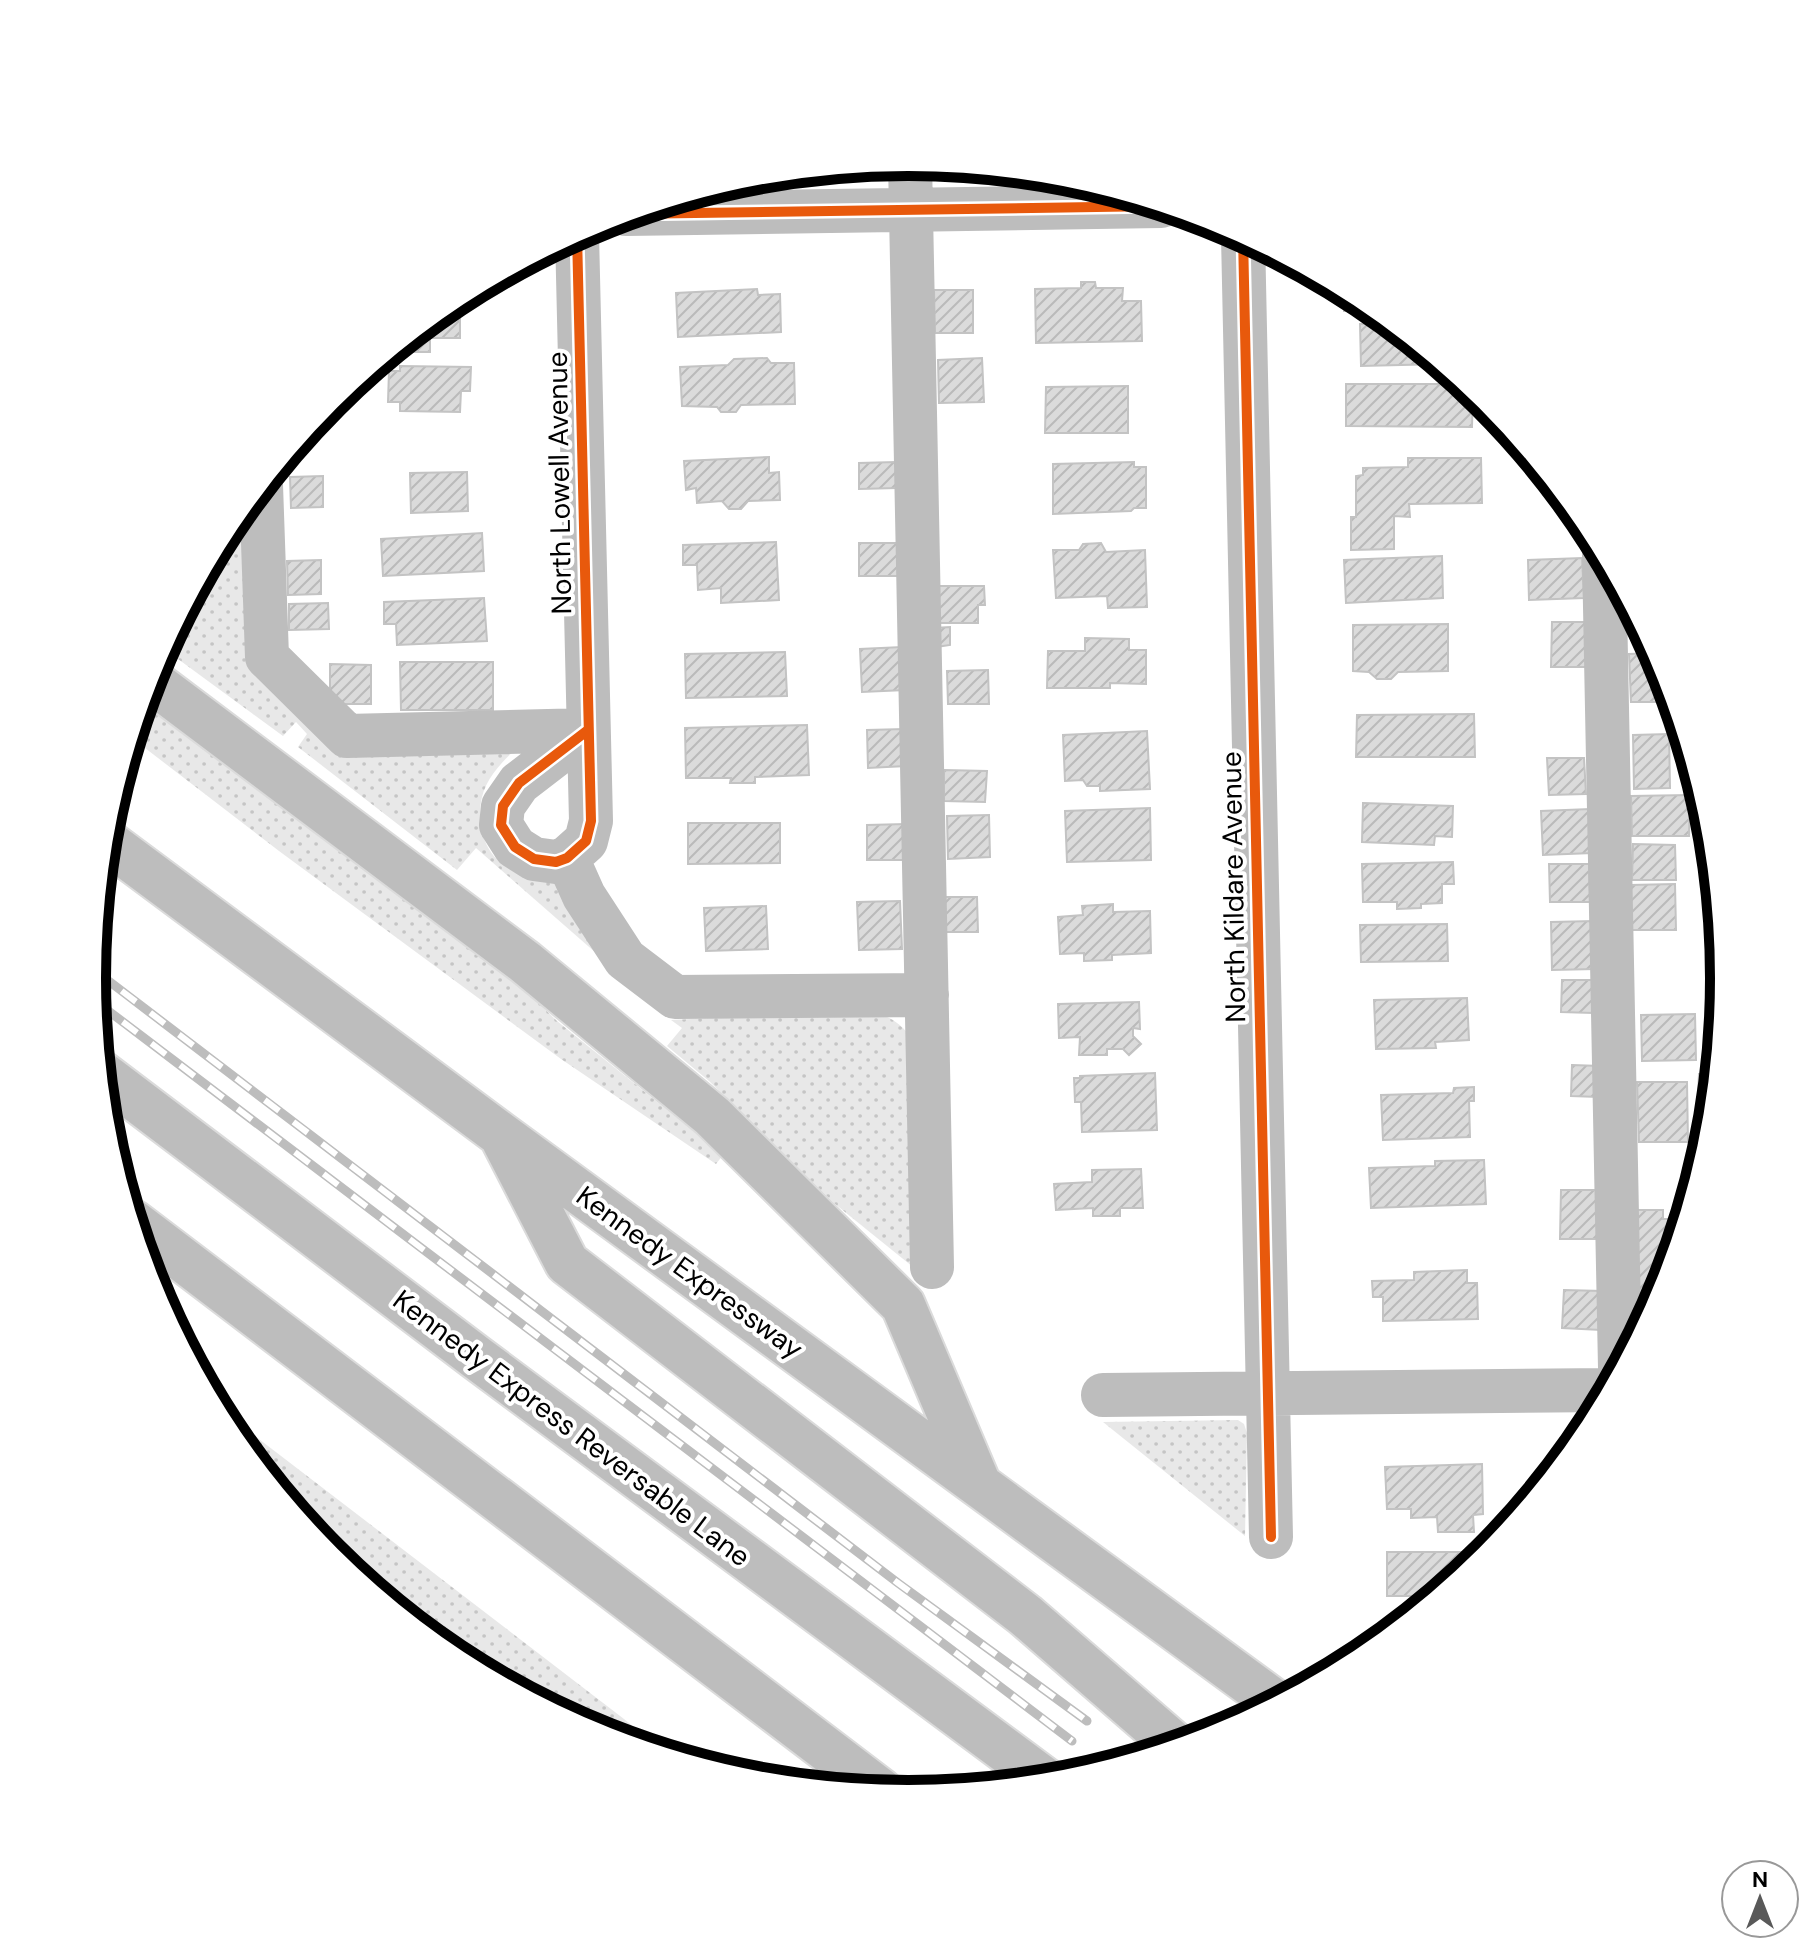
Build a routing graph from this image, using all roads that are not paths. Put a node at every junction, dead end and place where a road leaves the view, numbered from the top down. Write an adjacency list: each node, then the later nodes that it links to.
1 (910, 176): 3 (main road)
2 (1128, 207): 3 (main road)
3 (911, 210): 4 (main road); 13 (main road)
4 (665, 213)
5 (577, 247): 10 (main road, North Lowell Avenue)
6 (1243, 249): 20 (main road, North Kildare Avenue)
7 (262, 503): 10 (main road)
8 (1604, 579): 18 (main road)
9 (161, 688): 22 (main road)
10 (588, 730): 12 (main road, North Lowell Avenue); 12 (main road)
11 (117, 849): 15 (main road, Kennedy Expressway)
12 (567, 858): 13 (main road)
13 (927, 995): 17 (main road)
14 (113, 1082): 26 (main road, Kennedy Express Reversable Lane)
15 (500, 1134): 22 (main road, Kennedy Expressway); 25 (main road)
16 (149, 1234): 27 (main road)
17 (932, 1267)
18 (1620, 1347)
19 (1596, 1390): 20 (main road)
20 (1268, 1394): 21 (main road); 23 (main road, North Kildare Avenue)
21 (1103, 1395)
22 (978, 1482): 24 (main road, Kennedy Expressway)
23 (1271, 1537)
24 (1266, 1695)
25 (1166, 1737)
26 (1031, 1770)
27 (864, 1778)

